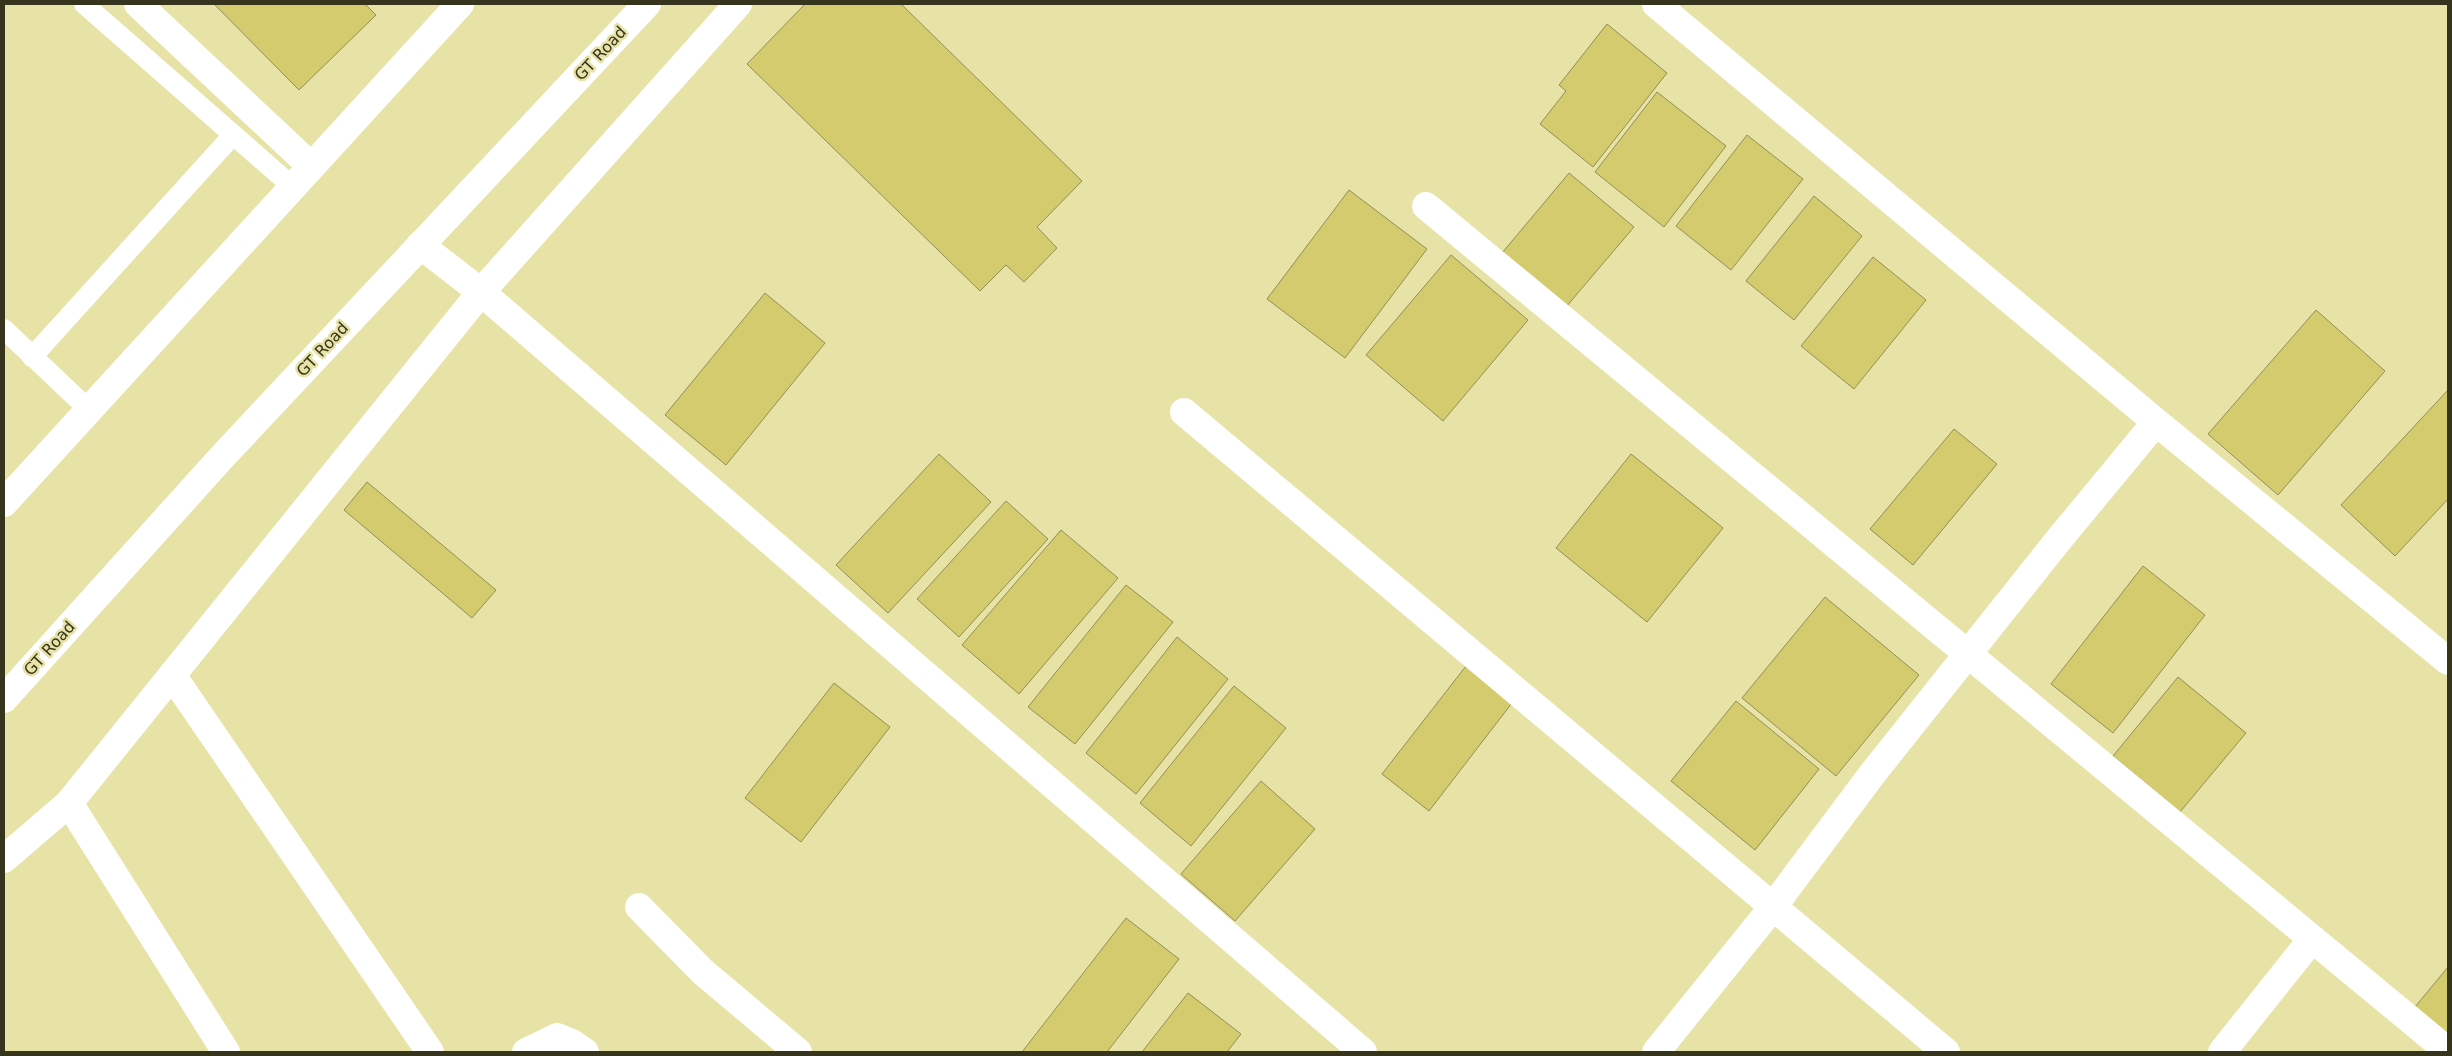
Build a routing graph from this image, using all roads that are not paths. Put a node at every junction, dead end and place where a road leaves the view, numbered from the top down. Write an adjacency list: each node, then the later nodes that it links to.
1 (84, 4): 7 (lane)
2 (138, 4): 8 (street)
3 (460, 4): 8 (street)
4 (647, 4): 11 (street, GT Road)
5 (738, 4): 12 (street)
6 (1656, 4): 17 (street)
7 (234, 135): 9 (lane); 14 (lane)
8 (311, 166): 9 (street)
9 (293, 187): 15 (street)
10 (1426, 206): 19 (street)
11 (420, 245): 12 (street); 22 (street, GT Road)
12 (481, 292): 21 (street); 34 (street)
13 (4, 329): 14 (lane)
14 (32, 356): 15 (lane)
15 (89, 410): 18 (street)
16 (1184, 412): 26 (street)
17 (2156, 422): 19 (street); 20 (street)
18 (4, 503)
19 (1968, 654): 26 (street); 27 (street)
20 (2448, 661)
21 (172, 675): 23 (street); 30 (street)
22 (4, 699)
23 (69, 803): 24 (street); 29 (street)
24 (4, 859)
25 (638, 907): 33 (street)
26 (1772, 908): 35 (street); 36 (street)
27 (2312, 939): 28 (street); 37 (street)
28 (2448, 1051)
29 (226, 1052)
30 (430, 1052)
31 (526, 1052): 32 (street)
32 (585, 1052)
33 (798, 1052)
34 (1363, 1052)
35 (1656, 1052)
36 (1946, 1052)
37 (2222, 1052)

